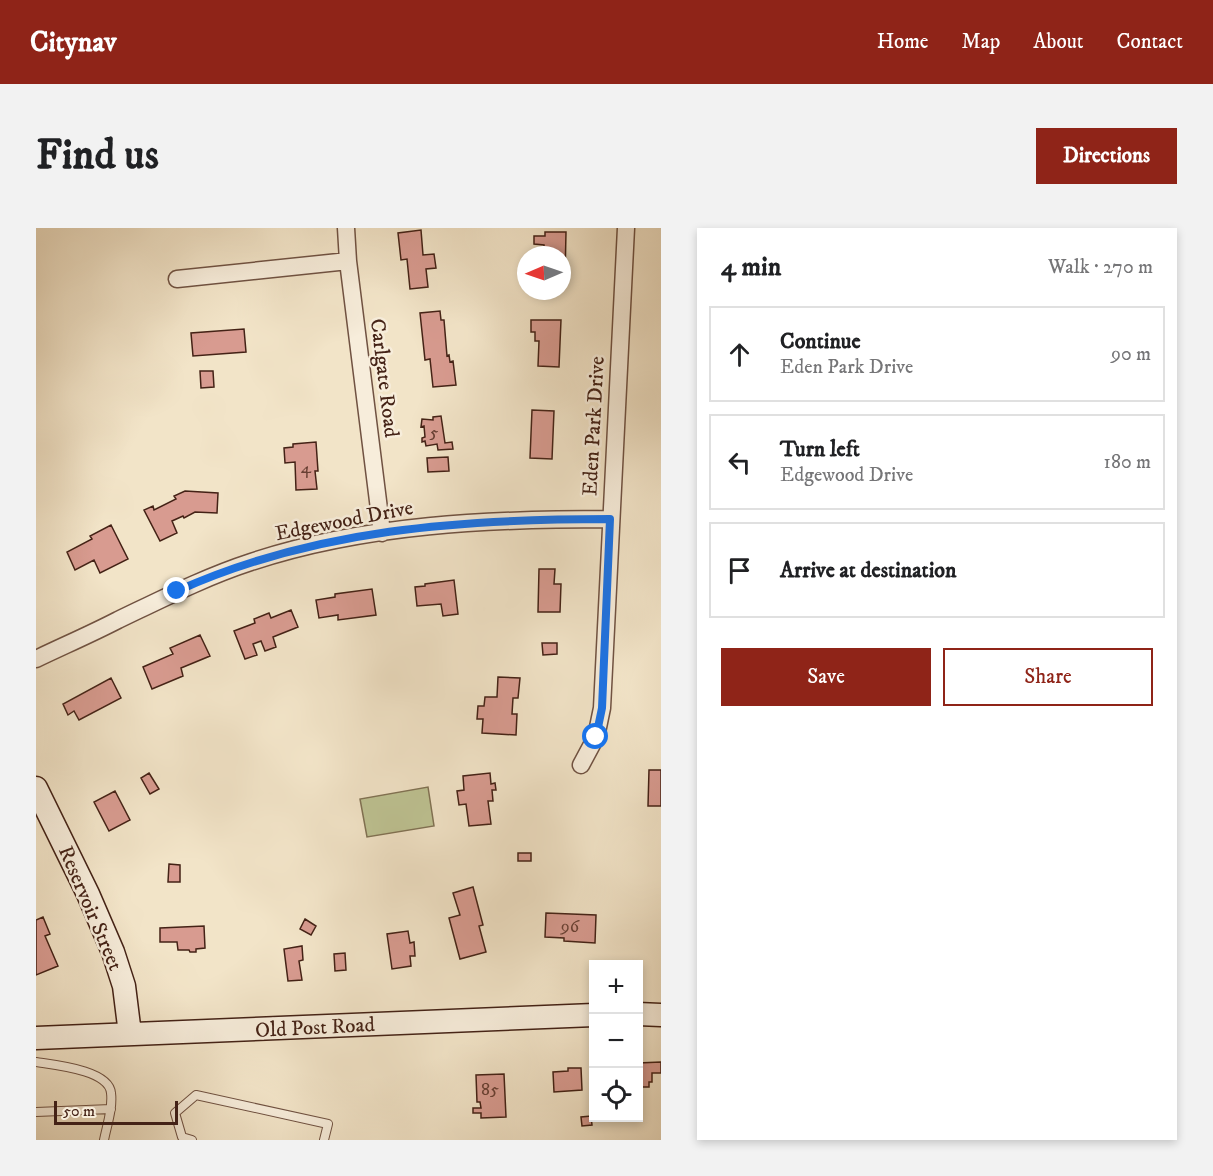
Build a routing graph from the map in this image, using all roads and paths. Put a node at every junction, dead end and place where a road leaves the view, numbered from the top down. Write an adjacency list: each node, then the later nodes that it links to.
1 (346, 228): 3 (street, Carlgate Road)
2 (626, 228): 5 (street, Eden Park Drive)
3 (348, 261): 4 (street); 6 (street, Carlgate Road)
4 (177, 279)
5 (610, 519): 6 (street, Edgewood Drive); 8 (street, Eden Park Drive)
6 (382, 533): 7 (street, Edgewood Drive)
7 (36, 659)
8 (581, 765)
9 (36, 788): 13 (street, Reservoir Street)
10 (643, 1014): 12 (street)
11 (589, 1015): 13 (street, Old Post Road)
12 (661, 1015)
13 (130, 1034): 14 (street, Old Post Road)
14 (36, 1038)
15 (36, 1062): 16 (lane)
16 (111, 1109): 17 (lane); 18 (lane)
17 (36, 1112)
18 (104, 1140)
19 (192, 1140): 20 (lane)
20 (324, 1140)

